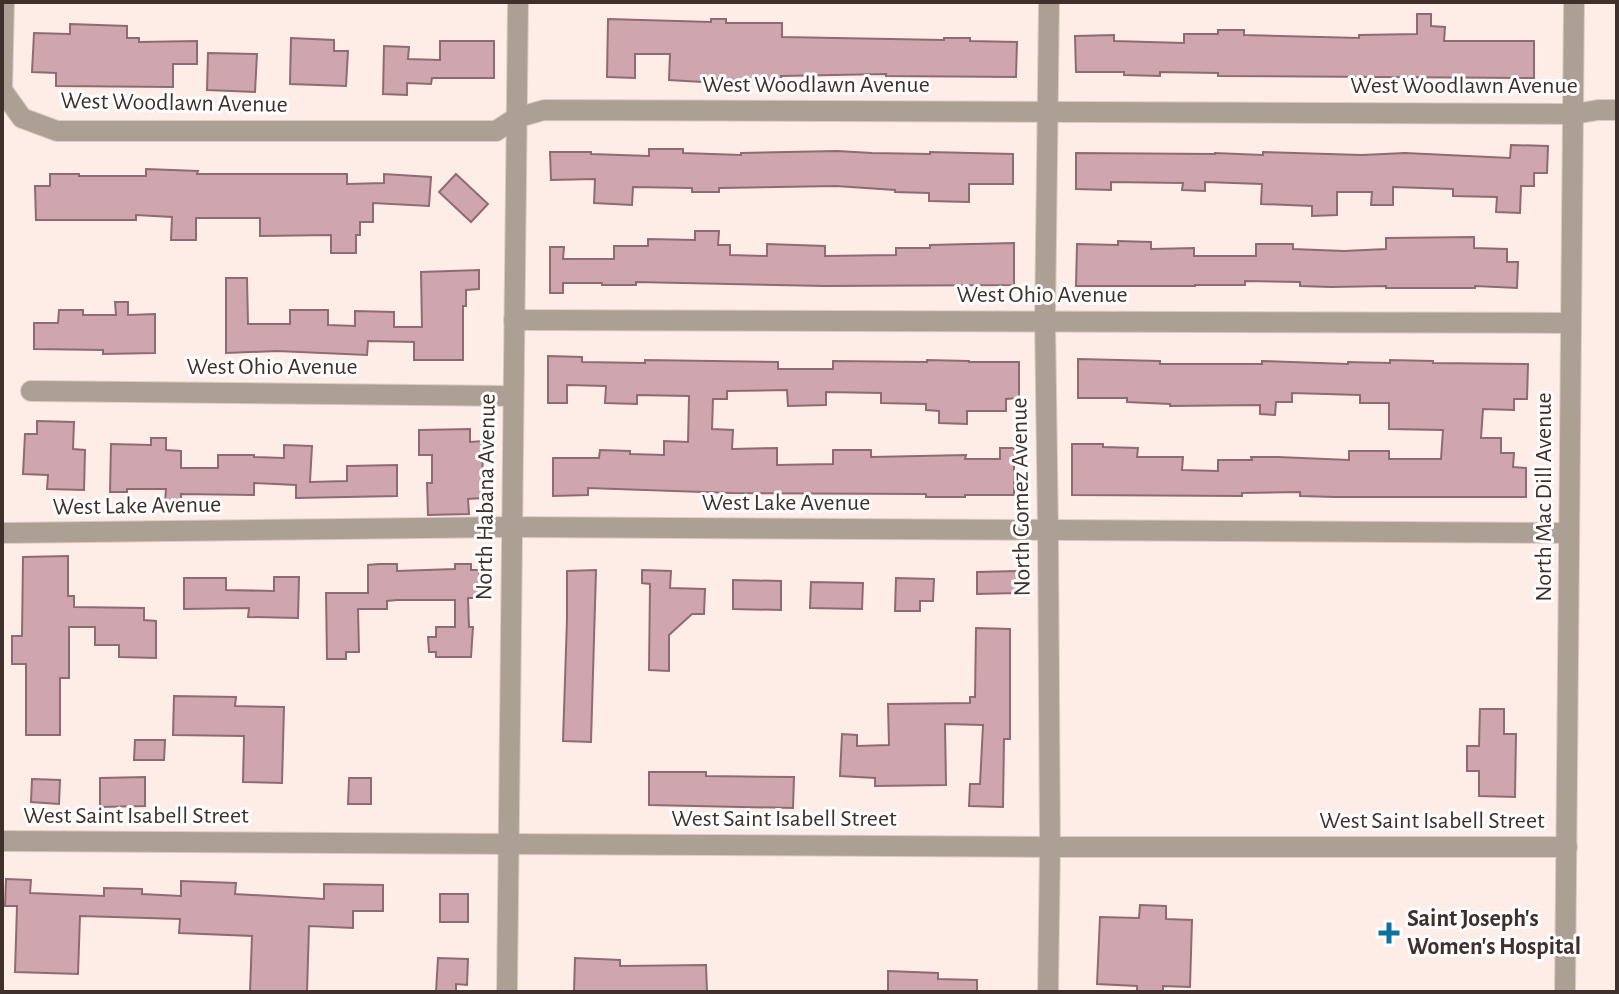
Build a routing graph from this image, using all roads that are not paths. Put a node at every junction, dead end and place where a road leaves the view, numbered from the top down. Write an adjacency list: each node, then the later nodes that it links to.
1 (4, 2): 8 (street, West Woodlawn Avenue)
2 (518, 2): 8 (street, North Habana Avenue)
3 (1049, 2): 6 (street, North Gomez Avenue)
4 (1574, 2): 7 (street, North Mac Dill Avenue)
5 (1617, 110): 7 (street, West Woodlawn Avenue)
6 (1047, 112): 7 (street, West Woodlawn Avenue); 8 (street, West Woodlawn Avenue); 10 (street, North Gomez Avenue)
7 (1574, 114): 11 (street, North Mac Dill Avenue)
8 (516, 118): 9 (street, North Habana Avenue)
9 (514, 320): 10 (street, West Ohio Avenue); 13 (street, North Habana Avenue)
10 (1045, 320): 11 (street, West Ohio Avenue); 15 (street, North Gomez Avenue)
11 (1571, 323): 17 (street, North Mac Dill Avenue)
12 (31, 391): 13 (street, West Ohio Avenue)
13 (513, 396): 14 (street, North Habana Avenue)
14 (511, 527): 15 (street, West Lake Avenue); 16 (street, West Lake Avenue); 19 (street, North Habana Avenue)
15 (1048, 531): 17 (street, West Lake Avenue); 20 (street, North Gomez Avenue)
16 (2, 533)
17 (1569, 533): 21 (street, North Mac Dill Avenue)
18 (2, 841): 19 (street, West Saint Isabell Street)
19 (508, 843): 20 (street, West Saint Isabell Street); 22 (street, North Habana Avenue)
20 (1050, 847): 21 (street, West Saint Isabell Street); 23 (street, North Gomez Avenue)
21 (1567, 847): 24 (street, North Mac Dill Avenue)
22 (507, 992)
23 (1048, 992)
24 (1565, 992)

